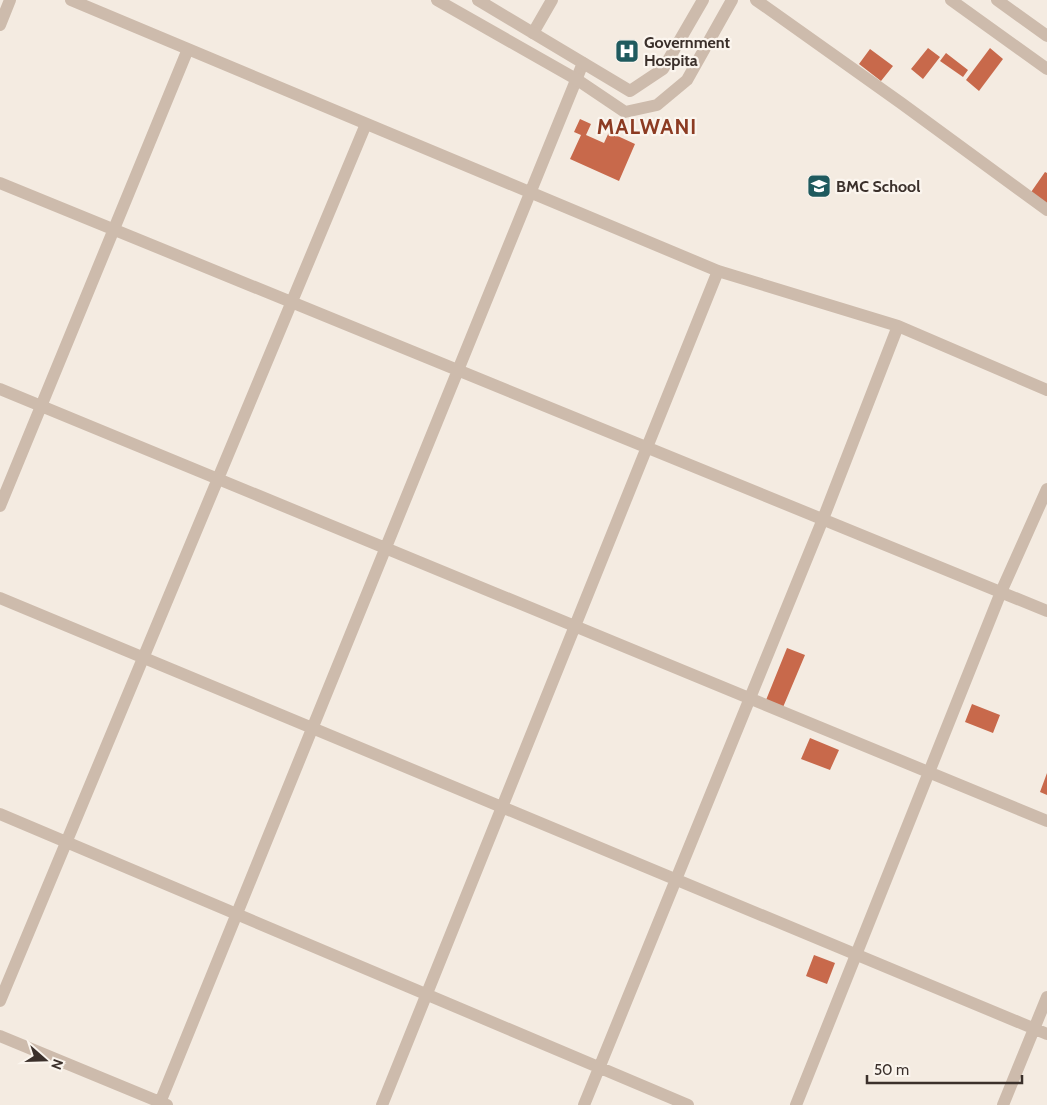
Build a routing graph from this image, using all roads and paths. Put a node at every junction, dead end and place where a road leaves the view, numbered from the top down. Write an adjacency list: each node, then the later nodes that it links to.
1 (10, 0): 11 (street)
2 (71, 0): 14 (street)
3 (437, 0): 17 (street)
4 (478, 0): 12 (street)
5 (552, 0): 12 (street)
6 (703, 0): 15 (street)
7 (732, 0): 17 (street)
8 (756, 0): 21 (street)
9 (951, 0): 16 (street)
10 (997, 0): 13 (street)
11 (0, 25)
12 (533, 33): 15 (street)
13 (1047, 36)
14 (188, 49): 18 (street); 22 (street)
15 (583, 63): 17 (street)
16 (1047, 69)
17 (576, 79): 20 (street)
18 (366, 124): 20 (street); 24 (street)
19 (0, 182): 22 (street)
20 (530, 193): 23 (street); 26 (street)
21 (1047, 210)
22 (114, 229): 24 (street); 29 (street)
23 (718, 271): 25 (street); 30 (street)
24 (291, 302): 26 (street); 31 (street)
25 (898, 326): 28 (street); 34 (street)
26 (458, 370): 30 (street); 35 (street)
27 (0, 389): 29 (street)
28 (1047, 390)
29 (41, 406): 31 (street); 33 (street)
30 (647, 448): 34 (street); 39 (street)
31 (217, 479): 35 (street); 40 (street)
32 (1047, 489): 36 (street)
33 (0, 506)
34 (823, 520): 36 (street); 41 (street)
35 (386, 548): 39 (street); 42 (street)
36 (1001, 592): 38 (street); 43 (street)
37 (0, 598): 40 (street)
38 (1047, 611)
39 (575, 626): 41 (street); 44 (street)
40 (143, 657): 42 (street); 47 (street)
41 (750, 699): 43 (street); 48 (street)
42 (313, 728): 44 (street); 49 (street)
43 (929, 773): 46 (street); 50 (street)
44 (502, 806): 48 (street); 51 (street)
45 (0, 814): 47 (street)
46 (1047, 821)
47 (66, 842): 49 (street); 53 (street)
48 (676, 879): 50 (street); 57 (street)
49 (237, 914): 51 (street); 58 (street)
50 (857, 954): 54 (street); 62 (street)
51 (426, 994): 57 (street); 59 (street)
52 (1047, 997): 54 (street)
53 (0, 1001)
54 (1034, 1028): 55 (street); 63 (street)
55 (1047, 1034)
56 (0, 1036): 58 (street)
57 (600, 1068): 60 (street); 61 (street)
58 (162, 1104)
59 (382, 1105)
60 (584, 1105)
61 (688, 1105)
62 (796, 1105)
63 (1003, 1105)

